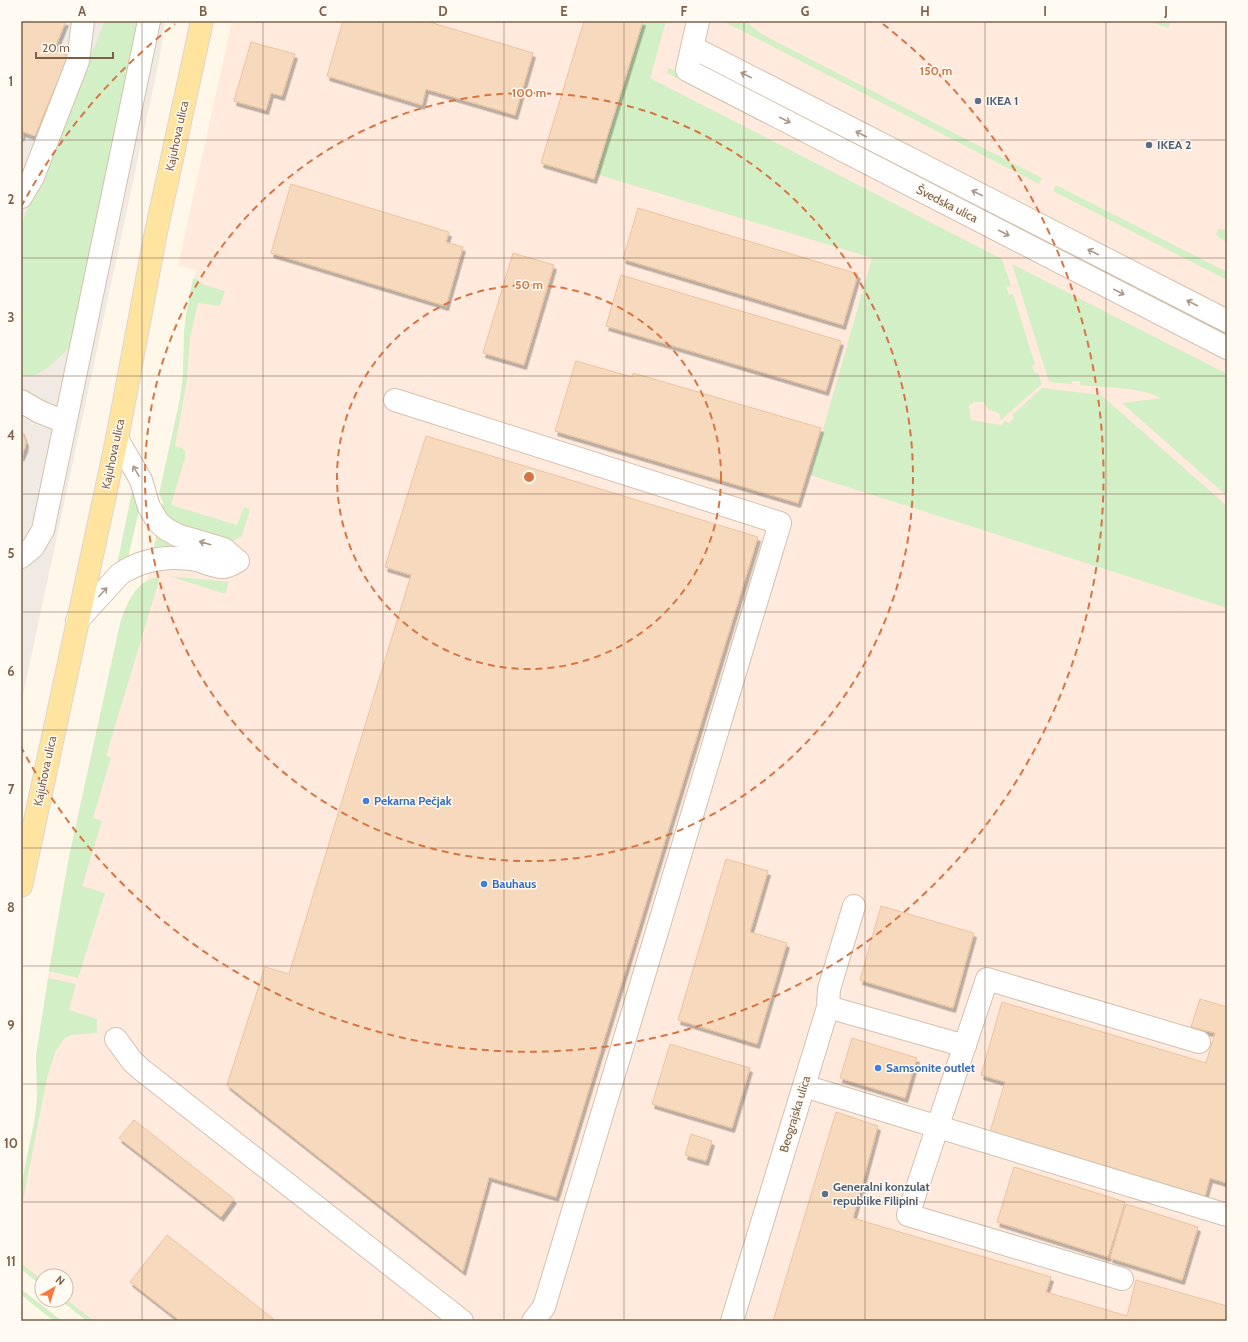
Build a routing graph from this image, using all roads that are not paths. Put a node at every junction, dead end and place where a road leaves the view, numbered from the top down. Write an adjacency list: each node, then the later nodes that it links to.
1 (84, 21): 6 (street)
2 (149, 21): 11 (street)
3 (202, 21): 12 (main road, Kajuhova ulica)
4 (698, 21): 5 (street, Švedska ulica)
5 (692, 47): 7 (street, Švedska ulica, one-way to 5); 8 (street, Švedska ulica, one-way to 8)
6 (21, 197)
7 (1227, 321)
8 (1227, 348)
9 (395, 400): 27 (street)
10 (21, 401): 11 (street)
11 (65, 422): 13 (street)
12 (117, 439): 14 (main road, Kajuhova ulica); 14 (street, one-way to 12)
13 (21, 556)
14 (78, 621): 15 (main road, Kajuhova ulica)
15 (25, 849): 16 (main road, Kajuhova ulica)
16 (21, 886)
17 (854, 906): 18 (street, Beograjska ulica)
18 (828, 1007): 21 (street); 22 (street, Beograjska ulica)
19 (116, 1039): 26 (street)
20 (1199, 1042): 21 (street)
21 (965, 1046): 23 (street)
22 (804, 1086): 23 (street); 28 (street, Beograjska ulica)
23 (938, 1127): 24 (street); 25 (street)
24 (1227, 1215)
25 (1122, 1279)
26 (462, 1321)
27 (533, 1321)
28 (732, 1321)

